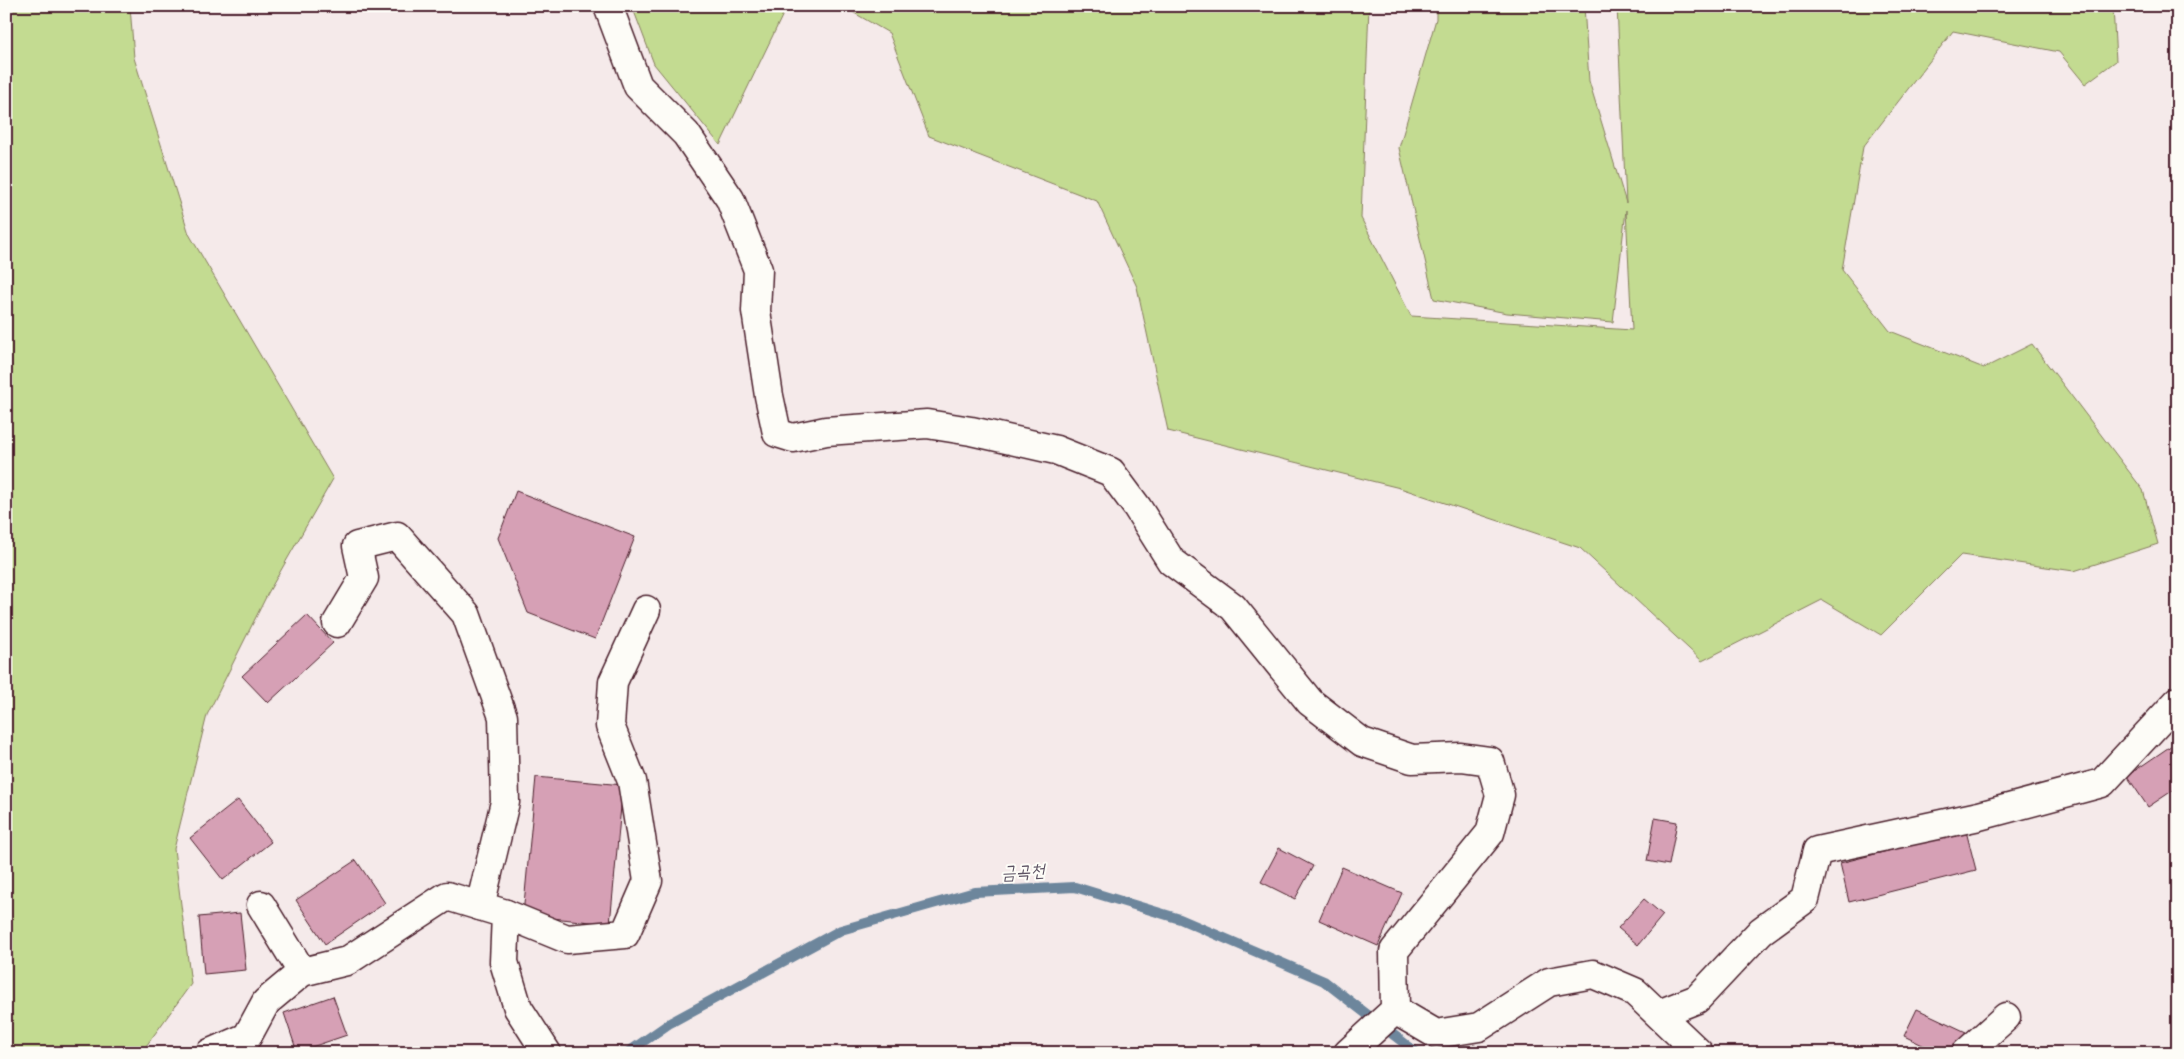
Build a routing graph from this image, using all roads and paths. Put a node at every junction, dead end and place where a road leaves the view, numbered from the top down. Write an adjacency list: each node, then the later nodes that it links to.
1 (608, 6): 9 (lane)
2 (646, 610): 7 (lane)
3 (337, 623): 6 (lane)
4 (2178, 701): 10 (lane)
5 (261, 904): 8 (lane)
6 (480, 906): 7 (lane); 8 (lane)
7 (506, 914): 13 (lane)
8 (302, 972): 12 (lane)
9 (1395, 1010): 10 (lane); 14 (lane)
10 (1659, 1014): 15 (lane)
11 (2006, 1017): 16 (lane)
12 (210, 1053)
13 (547, 1053)
14 (1348, 1053)
15 (1699, 1053)
16 (1966, 1053)

